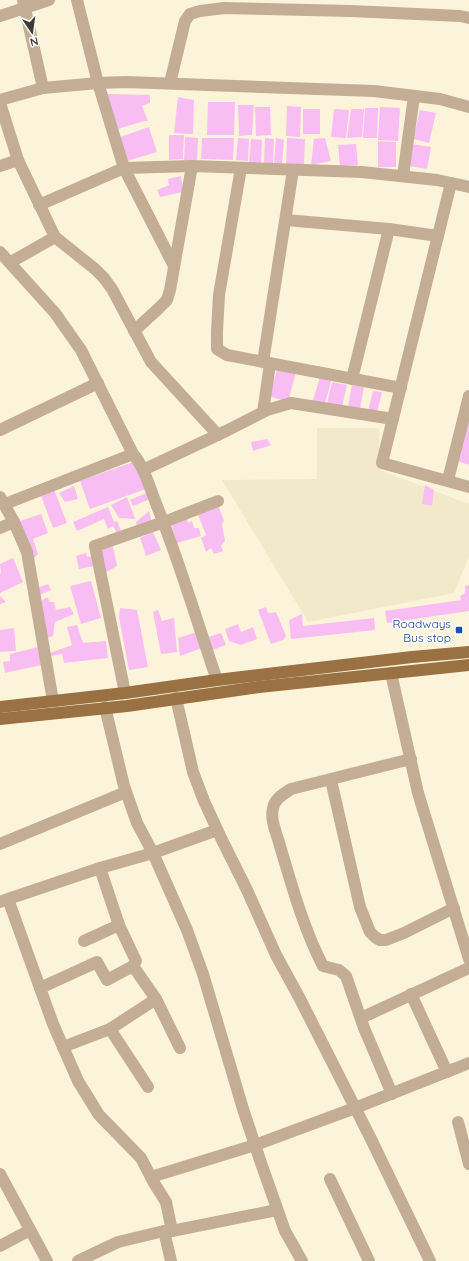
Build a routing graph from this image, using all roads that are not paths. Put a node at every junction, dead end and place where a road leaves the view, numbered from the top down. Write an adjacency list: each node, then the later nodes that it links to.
1 (49, 0): 3 (street)
2 (78, 0): 7 (street)
3 (24, 4): 5 (street); 9 (street)
4 (223, 4): 6 (street); 8 (street)
5 (0, 16)
6 (469, 18)
7 (98, 82): 8 (street); 9 (street); 17 (street)
8 (170, 83): 10 (street)
9 (42, 88): 11 (street)
10 (414, 96): 13 (street); 20 (street)
11 (0, 100)
12 (0, 103): 14 (street)
13 (469, 107)
14 (18, 160): 15 (street); 23 (street)
15 (0, 166)
16 (192, 166): 17 (street); 18 (street); 30 (street)
17 (124, 168): 23 (street); 30 (street)
18 (241, 168): 19 (street); 32 (street)
19 (293, 170): 20 (street); 24 (street)
20 (403, 176): 21 (street)
21 (451, 183): 22 (street); 26 (street)
22 (469, 187)
23 (39, 205): 27 (street)
24 (286, 220): 25 (street); 32 (street)
25 (389, 228): 26 (street); 33 (street)
26 (438, 236): 35 (street)
27 (55, 237): 29 (street); 31 (street)
28 (0, 252): 29 (street)
29 (11, 262): 34 (street)
30 (174, 266): 31 (street)
31 (134, 331): 40 (street)
32 (267, 363): 33 (street); 37 (street)
33 (352, 379): 35 (street)
34 (98, 383): 39 (street); 41 (street)
35 (401, 388): 38 (street)
36 (469, 396): 43 (street)
37 (263, 412): 38 (street); 40 (street)
38 (393, 419): 43 (street)
39 (0, 430)
40 (218, 435): 42 (street)
41 (133, 454): 42 (street); 45 (street)
42 (143, 470): 48 (street)
43 (448, 480): 44 (street)
44 (469, 487)
45 (3, 500): 47 (street)
46 (218, 501): 48 (street)
47 (14, 522): 49 (street); 56 (street)
48 (164, 522): 53 (street); 54 (street)
49 (0, 528)
50 (469, 652): 53 (main road)
51 (469, 665): 52 (main road)
52 (391, 673): 55 (main road); 60 (street)
53 (217, 680): 54 (main road)
54 (125, 693): 56 (main road)
55 (176, 698): 58 (main road); 63 (street)
56 (53, 701): 57 (main road)
57 (0, 707)
58 (105, 707): 59 (main road); 62 (street)
59 (0, 719)
60 (411, 759): 61 (street); 68 (street)
61 (331, 780): 68 (street); 77 (street)
62 (126, 792): 64 (street); 65 (street)
63 (217, 830): 65 (street); 85 (street)
64 (0, 844)
65 (153, 853): 66 (street); 87 (street)
66 (100, 868): 67 (street); 69 (street)
67 (4, 901): 74 (street)
68 (454, 908): 71 (street)
69 (119, 925): 70 (street); 72 (street)
70 (84, 941)
71 (469, 959)
72 (133, 966): 74 (street); 76 (street)
73 (469, 968): 75 (street)
74 (40, 988): 79 (street)
75 (411, 994): 77 (street); 82 (street)
76 (156, 999): 78 (street); 80 (street)
77 (361, 1018): 84 (street)
78 (110, 1029): 79 (street); 83 (street)
79 (63, 1047): 90 (street)
80 (180, 1048)
81 (469, 1063): 82 (street)
82 (447, 1072): 84 (street)
83 (148, 1086)
84 (392, 1094): 85 (street)
85 (355, 1108): 87 (street); 101 (street)
86 (458, 1122): 88 (street)
87 (255, 1145): 90 (street); 92 (street)
88 (469, 1164)
89 (0, 1174): 93 (street)
90 (151, 1177): 94 (street)
91 (330, 1179): 100 (street)
92 (277, 1210): 94 (street); 99 (street)
93 (30, 1230): 95 (street); 96 (street)
94 (168, 1231): 97 (street); 98 (street)
95 (0, 1246)
96 (47, 1261)
97 (78, 1261)
98 (171, 1261)
99 (302, 1261)
100 (369, 1261)
101 (430, 1261)

